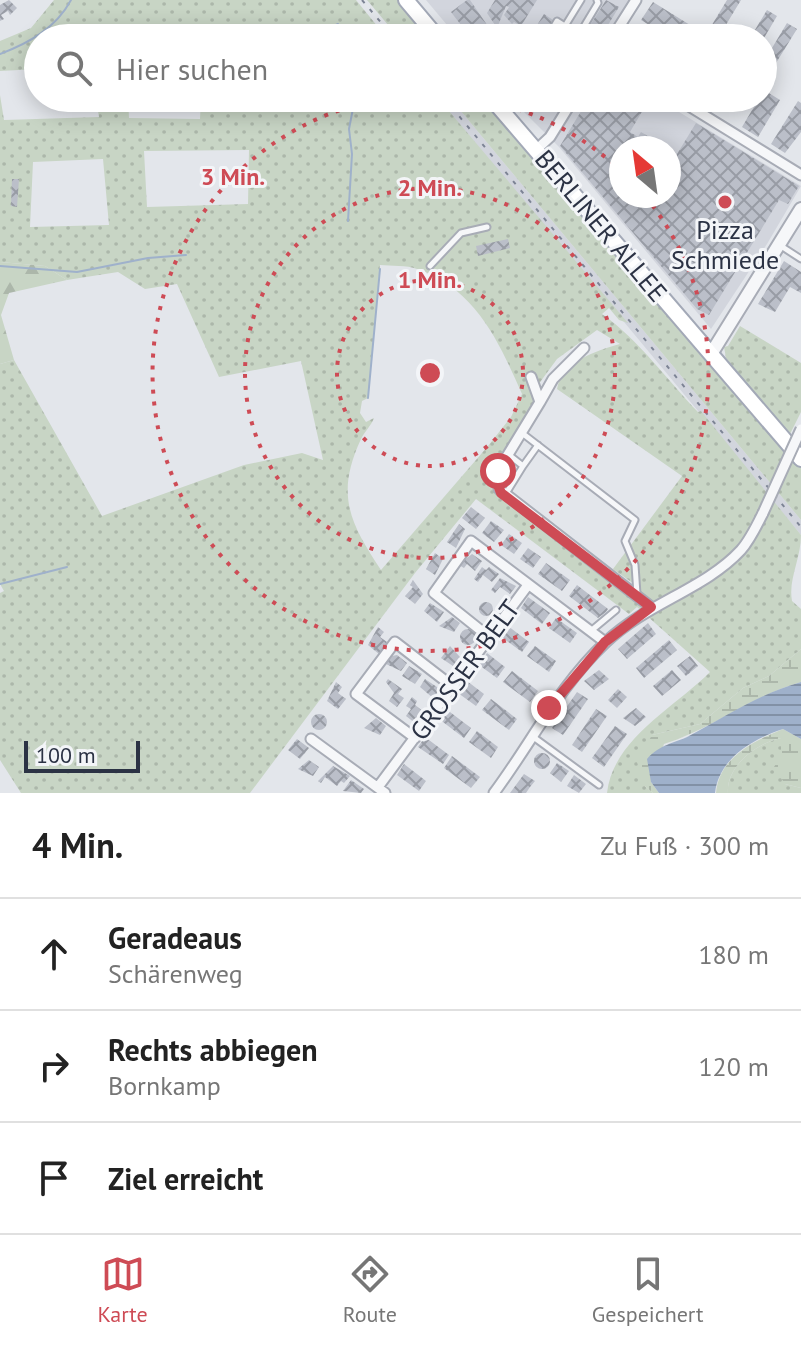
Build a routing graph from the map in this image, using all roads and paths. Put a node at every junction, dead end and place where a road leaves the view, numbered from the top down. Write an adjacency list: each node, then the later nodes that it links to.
1 (406, 0): 5 (main road)
2 (581, 0): 6 (lane)
3 (597, 0): 7 (lane)
4 (633, 1): 8 (street)
5 (426, 24)
6 (566, 24)
7 (585, 24)
8 (620, 24)
9 (503, 112): 12 (main road, BERLINER ALLEE)
10 (565, 112): 12 (street)
11 (699, 112): 13 (street)
12 (536, 150): 20 (main road, BERLINER ALLEE)
13 (801, 175)
14 (801, 209): 16 (street)
15 (487, 227): 18 (lane)
16 (780, 245): 17 (lane); 20 (street)
17 (801, 259)
18 (430, 266)
19 (584, 348): 22 (street)
20 (711, 354): 27 (main road, BERLINER ALLEE)
21 (531, 377): 22 (street)
22 (540, 402): 24 (street)
23 (801, 429): 32 (street, bridge)
24 (522, 433): 25 (lane); 26 (street)
25 (538, 445): 28 (lane); 31 (lane)
26 (508, 454): 28 (lane); 29 (street)
27 (801, 459)
28 (523, 466): 29 (lane)
29 (505, 496): 31 (street)
30 (528, 585): 34 (street, GROSSER BELT); 35 (street, GROSSER BELT); 35 (street)
31 (637, 595): 32 (street)
32 (651, 607): 36 (street)
33 (616, 610): 34 (lane)
34 (591, 631): 36 (street, GROSSER BELT)
35 (489, 637): 37 (street, GROSSER BELT)
36 (605, 642): 38 (street)
37 (452, 686): 39 (street, GROSSER BELT); 39 (street)
38 (532, 736): 41 (lane); 43 (street)
39 (415, 738): 42 (street, GROSSER BELT)
40 (311, 739): 42 (street)
41 (599, 785)
42 (381, 790)
43 (494, 793)

